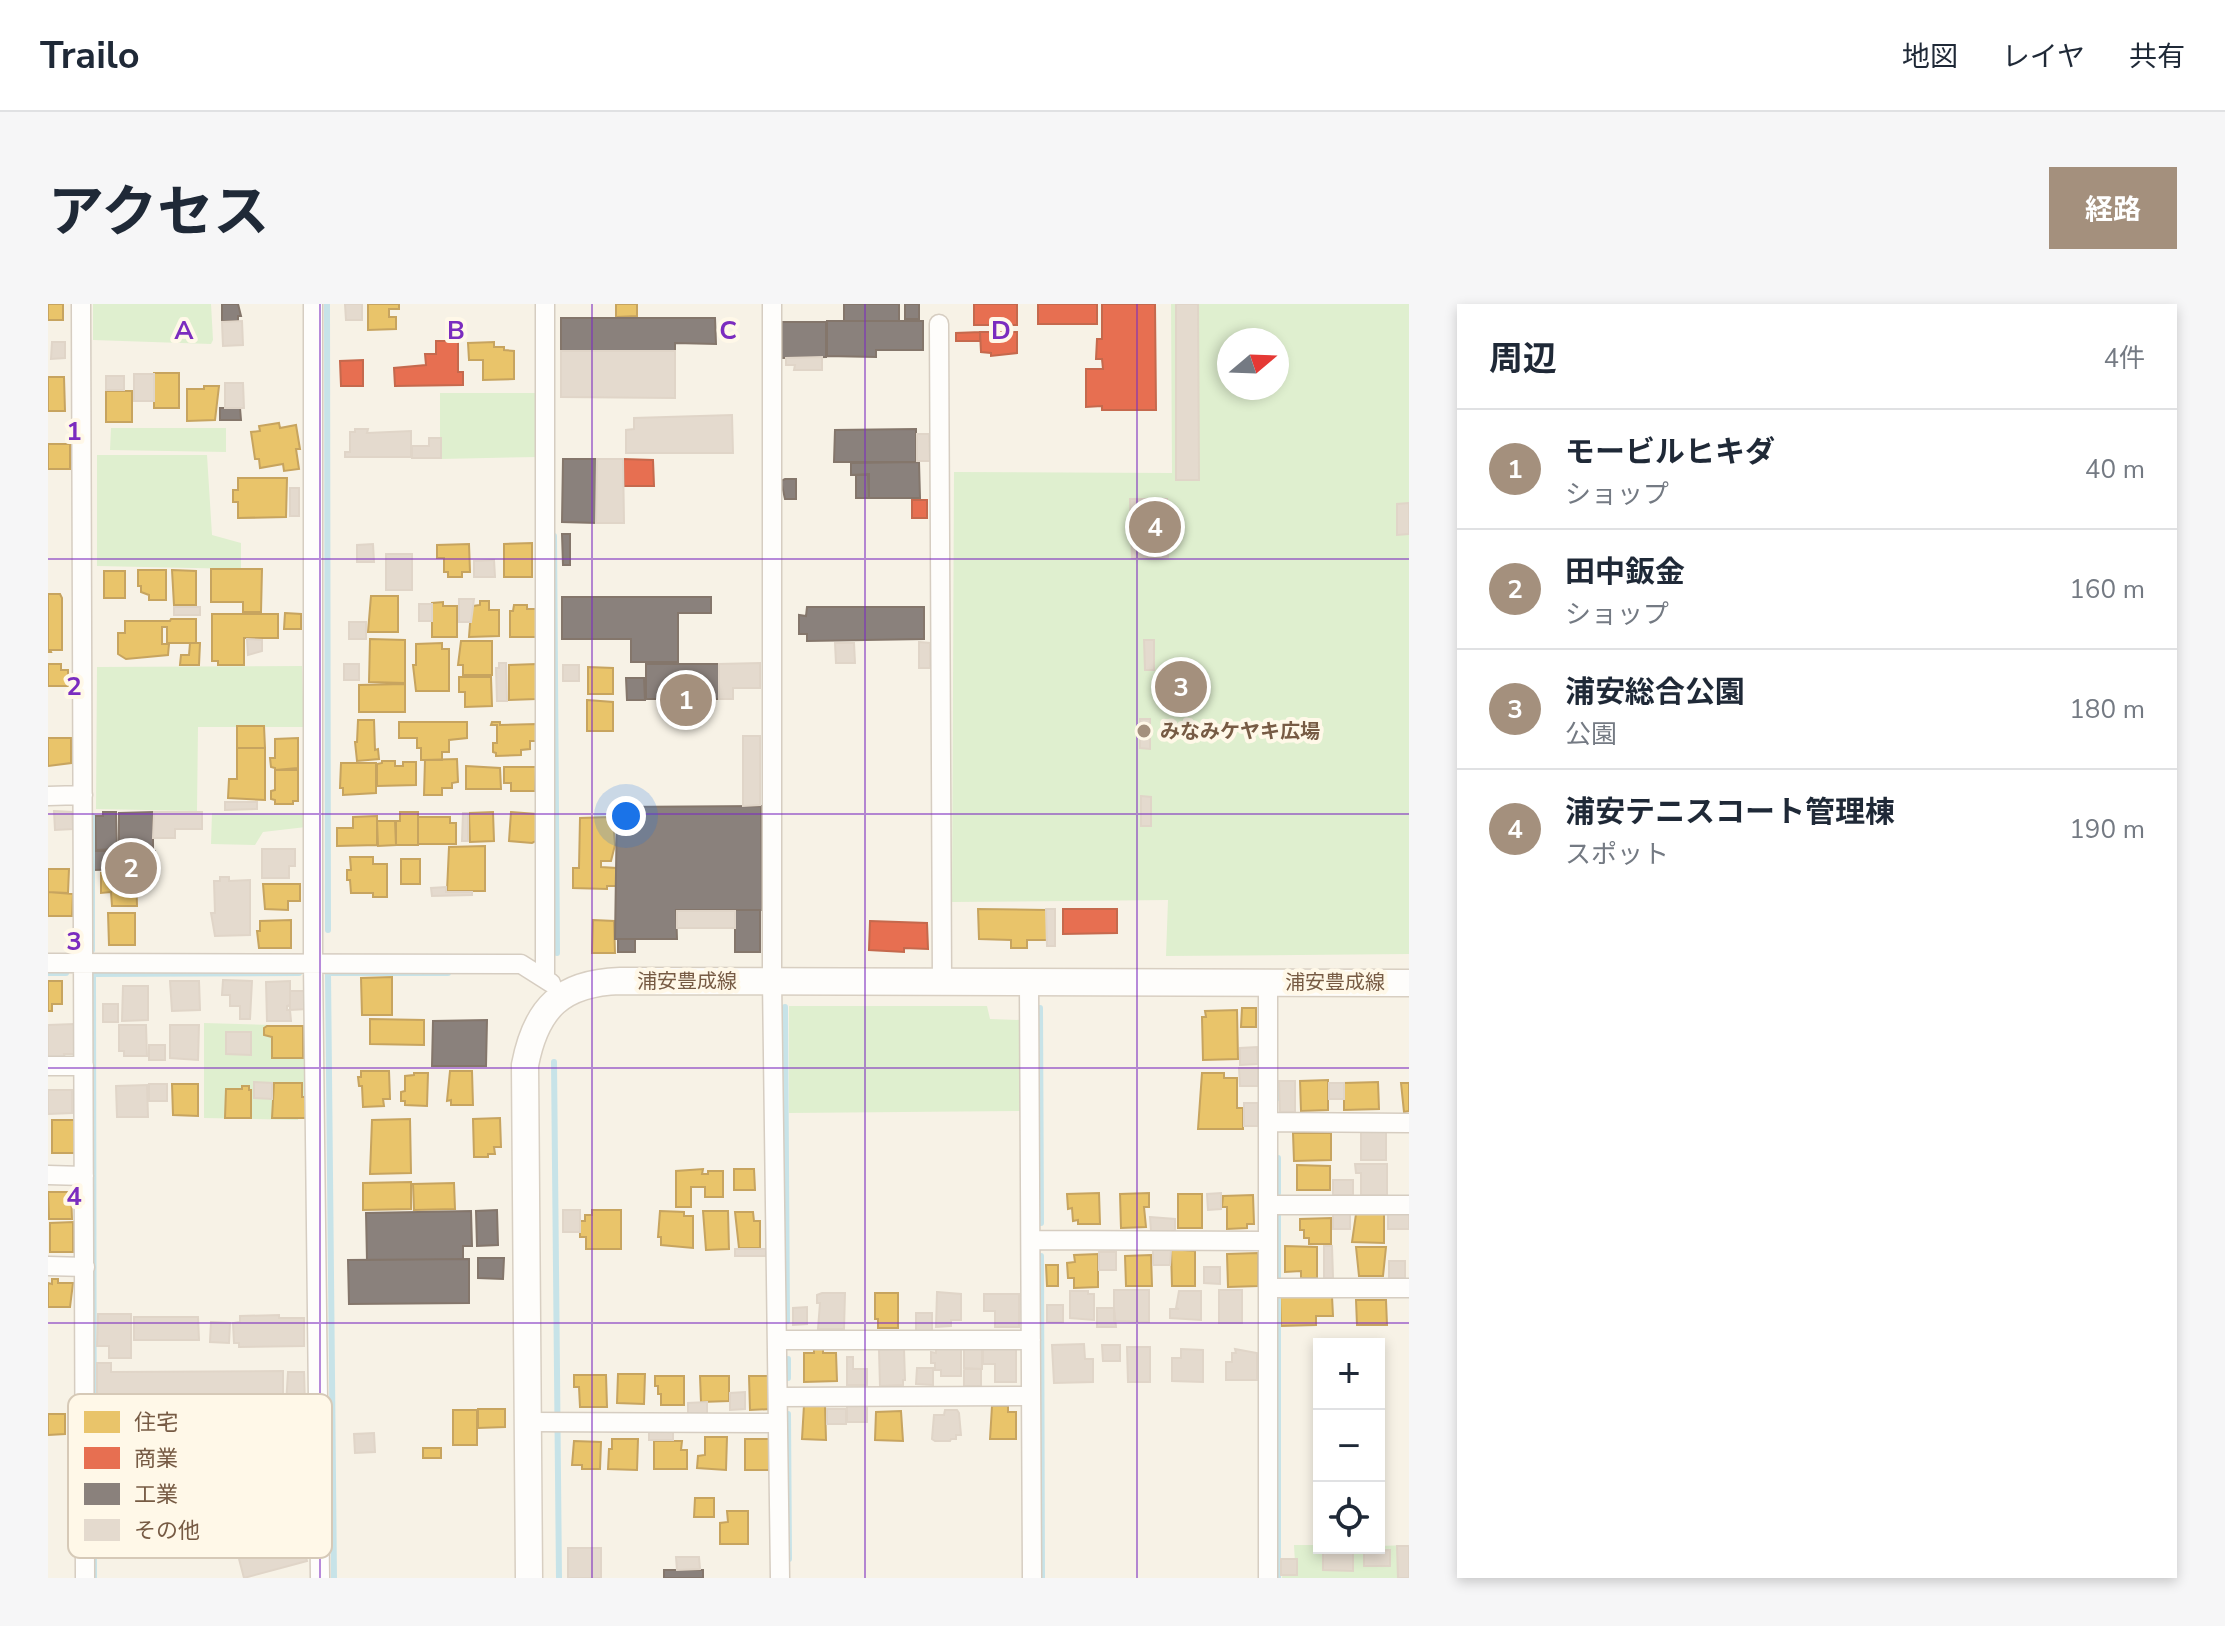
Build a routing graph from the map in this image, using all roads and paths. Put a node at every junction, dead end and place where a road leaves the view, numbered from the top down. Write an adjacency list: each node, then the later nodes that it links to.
1 (81, 304): 6 (street)
2 (313, 304): 9 (street)
3 (545, 304): 16 (street)
4 (772, 304): 11 (street)
5 (939, 324): 12 (street)
6 (83, 795): 7 (street); 8 (street)
7 (48, 796)
8 (84, 962): 9 (street); 10 (street); 18 (street)
9 (313, 962): 16 (street); 34 (street)
10 (48, 963)
11 (772, 980): 12 (main road, 浦安豊成線); 16 (main road, 浦安豊成線); 31 (street)
12 (942, 982): 14 (main road, 浦安豊成線)
13 (1268, 982): 14 (main road, 浦安豊成線); 15 (main road, 浦安豊成線); 19 (street)
14 (1029, 983): 25 (street)
15 (1409, 983)
16 (554, 987): 37 (main road, 浦安豊成線)
17 (48, 1066): 18 (street)
18 (84, 1066): 22 (street)
19 (1268, 1122): 20 (street); 23 (street)
20 (1409, 1123)
21 (48, 1175): 22 (street)
22 (84, 1176): 28 (street)
23 (1268, 1205): 24 (street); 26 (street)
24 (1409, 1205)
25 (1031, 1240): 26 (street); 32 (street)
26 (1268, 1241): 29 (street)
27 (48, 1266): 28 (street)
28 (85, 1267): 33 (street)
29 (1268, 1288): 30 (street); 44 (street)
30 (1409, 1288)
31 (777, 1340): 32 (street); 36 (street)
32 (1031, 1340): 35 (street)
33 (85, 1394)
34 (318, 1394)
35 (1031, 1396): 36 (street); 43 (street)
36 (778, 1397): 38 (street)
37 (547, 1422): 38 (street); 41 (main road, 浦安豊成線)
38 (778, 1423): 42 (street)
39 (320, 1558): 40 (street)
40 (320, 1578)
41 (529, 1578)
42 (780, 1578)
43 (1032, 1578)
44 (1268, 1578)

